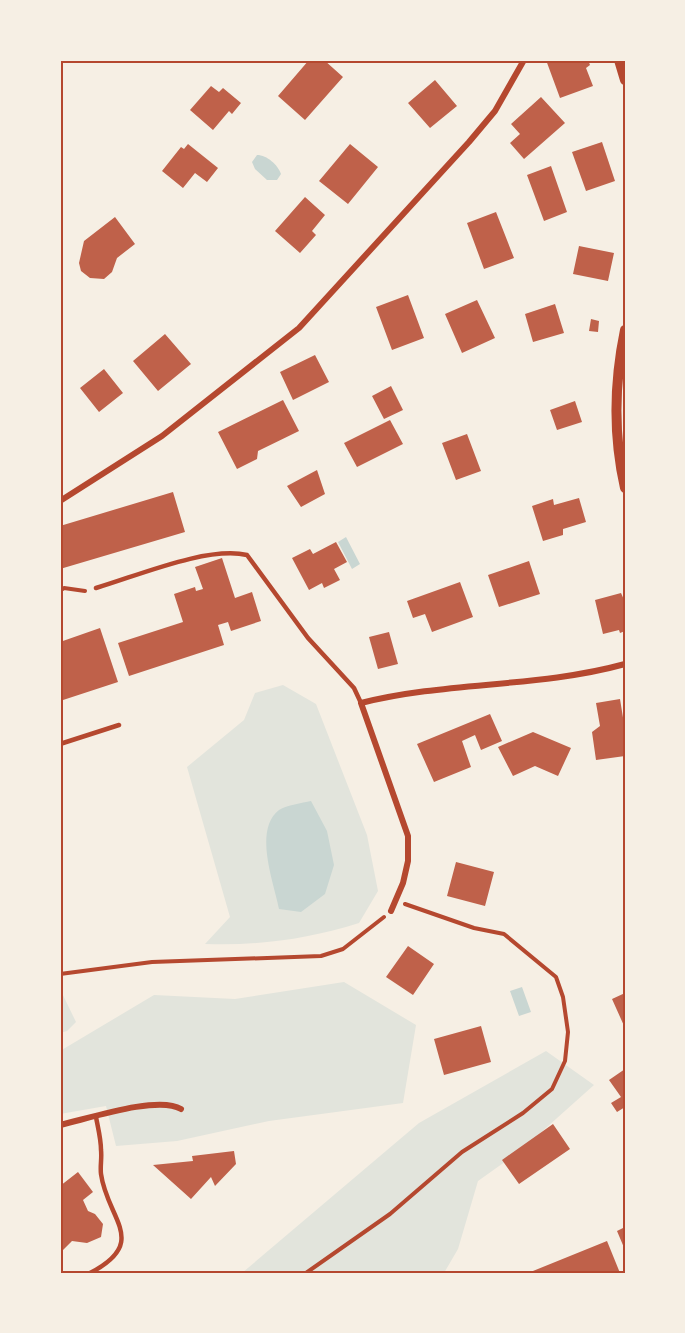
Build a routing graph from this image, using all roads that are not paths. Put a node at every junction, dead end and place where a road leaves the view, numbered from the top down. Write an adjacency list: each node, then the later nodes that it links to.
1 (524, 60): 6 (street)
2 (620, 60): 3 (street)
3 (625, 80)
4 (625, 330): 5 (street)
5 (625, 488)
6 (60, 501)
7 (96, 588): 9 (lane)
8 (625, 664): 9 (street)
9 (361, 703): 12 (street)
10 (119, 725): 11 (lane)
11 (60, 744)
12 (391, 911)
13 (181, 1109): 14 (street)
14 (96, 1117): 15 (street); 16 (lane)
15 (60, 1125)
16 (90, 1273)

